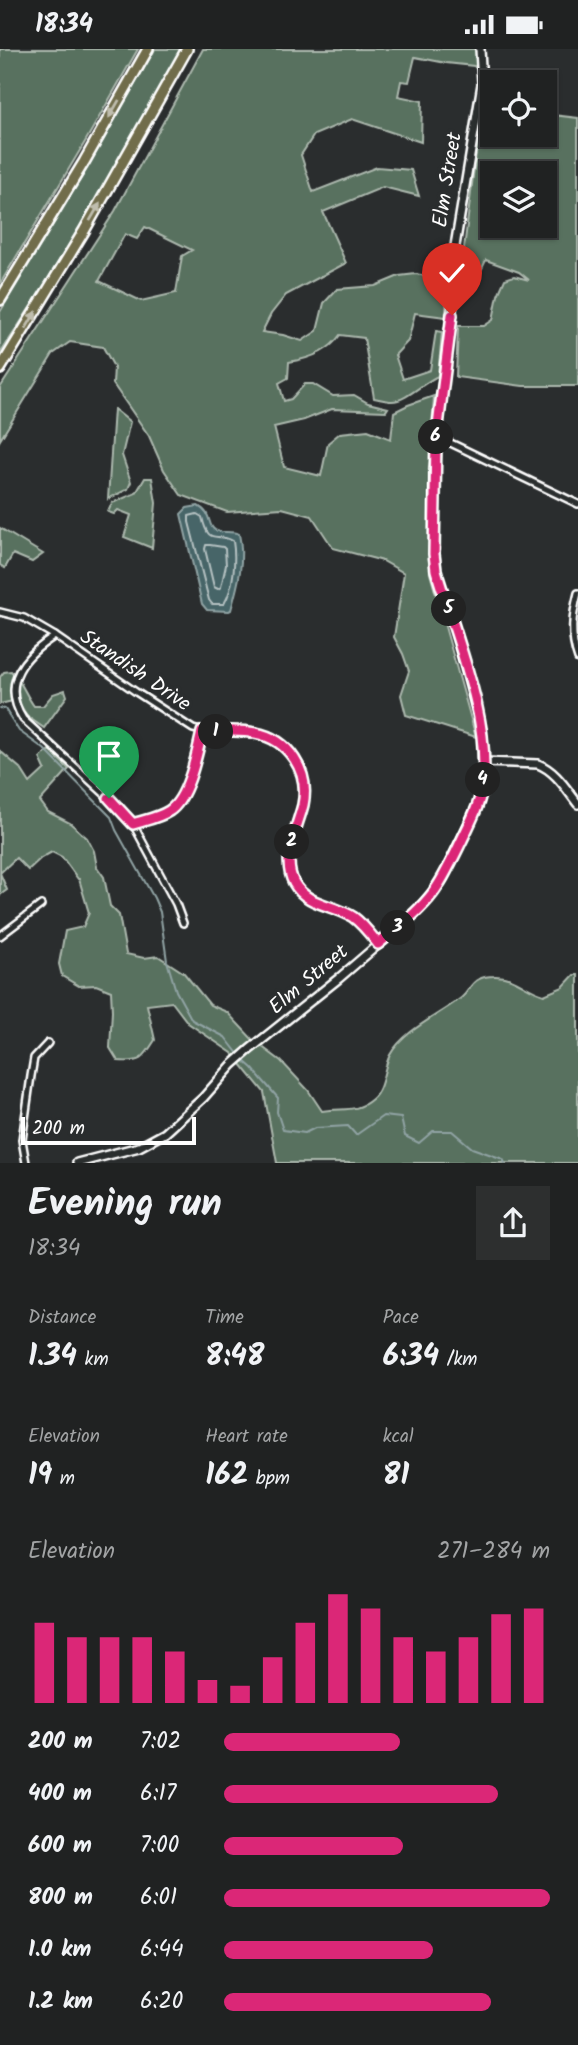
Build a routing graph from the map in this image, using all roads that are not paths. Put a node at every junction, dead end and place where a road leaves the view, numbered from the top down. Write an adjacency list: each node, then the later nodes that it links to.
1 (148, 49): 4 (highway, one-way to 4)
2 (187, 49): 5 (highway, one-way to 2)
3 (480, 49): 6 (street, Elm Street)
4 (0, 300)
5 (0, 369)
6 (436, 436): 7 (street); 13 (street, Elm Street)
7 (578, 504)
8 (578, 593): 11 (street)
9 (0, 612): 10 (street)
10 (55, 636): 12 (street, Standish Drive); 15 (street, Standish Drive)
11 (578, 659)
12 (202, 732): 15 (street); 19 (street, Standish Drive)
13 (484, 762): 14 (street); 19 (street, Elm Street)
14 (578, 804)
15 (133, 824): 17 (street)
16 (41, 905): 18 (street)
17 (183, 923)
18 (0, 936)
19 (378, 944): 22 (street, Elm Street)
20 (48, 1042): 21 (street)
21 (26, 1163)
22 (77, 1163)

